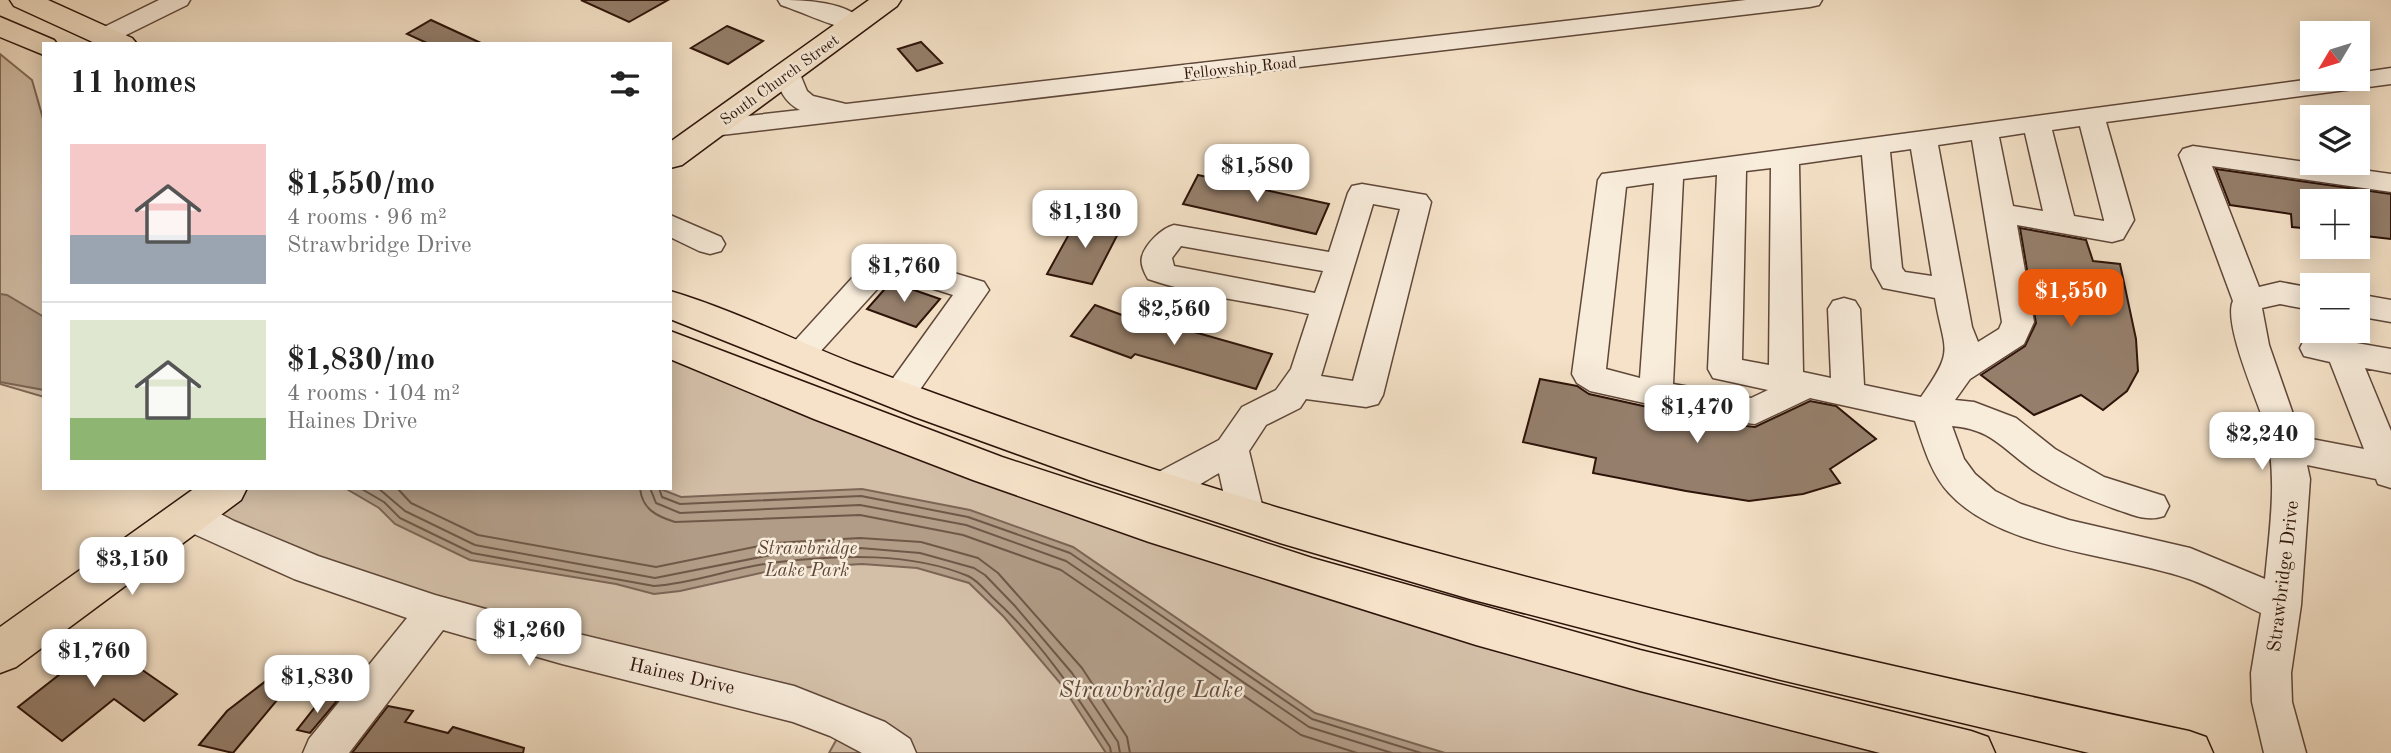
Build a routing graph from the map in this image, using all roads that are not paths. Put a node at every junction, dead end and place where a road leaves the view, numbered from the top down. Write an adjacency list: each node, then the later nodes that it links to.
1 (24, 0): 8 (main road)
2 (178, 0): 8 (street)
3 (790, 0): 6 (street)
4 (887, 0): 6 (main road, South Church Street)
5 (1810, 0): 13 (street, Fellowship Road)
6 (854, 25): 10 (main road, South Church Street)
7 (0, 26): 9 (main road)
8 (114, 40)
9 (42, 45)
10 (788, 73): 13 (street); 16 (main road, South Church Street)
11 (2391, 76): 12 (street)
12 (2171, 106): 14 (street); 21 (street, Strawbridge Drive)
13 (849, 113): 16 (street, Fellowship Road)
14 (2091, 116): 15 (street); 28 (street)
15 (2037, 124): 18 (street); 28 (lane)
16 (713, 128): 17 (main road, Fellowship Road); 22 (main road, South Church Street)
17 (672, 131)
18 (1983, 131): 19 (street); 27 (street)
19 (1923, 139): 20 (street); 32 (street)
20 (1875, 145): 23 (street); 32 (street)
21 (2193, 155): 26 (street); 34 (street, Strawbridge Drive)
22 (672, 157)
23 (1785, 157): 24 (street); 45 (street)
24 (1732, 164): 25 (street); 43 (street)
25 (1669, 172): 47 (street); 47 (street)
26 (2391, 183)
27 (2000, 213): 28 (street); 44 (street)
28 (2061, 223)
29 (672, 226): 30 (street)
30 (710, 244)
31 (1340, 264): 36 (street); 36 (street); 46 (street)
32 (1948, 289): 44 (street)
33 (2300, 297): 34 (street)
34 (2249, 301): 52 (street, Strawbridge Drive)
35 (672, 305): 41 (main road)
36 (1327, 307): 46 (street)
37 (2370, 307): 39 (street)
38 (1844, 309): 48 (street)
39 (2391, 311)
40 (672, 345): 65 (main road)
41 (797, 356): 49 (main road); 49 (street)
42 (2391, 361): 54 (street)
43 (1725, 369): 45 (street); 50 (street)
44 (1958, 370): 51 (street)
45 (1797, 384): 48 (street); 50 (street)
46 (1298, 385): 53 (street)
47 (1656, 393): 50 (street)
48 (1848, 393): 51 (street)
49 (898, 395): 55 (main road)
50 (1721, 407)
51 (1929, 411): 57 (street); 60 (street)
52 (2287, 448): 54 (street); 60 (street, Strawbridge Drive)
53 (1231, 450): 55 (street); 58 (street)
54 (2390, 470)
55 (1162, 486): 58 (main road)
56 (223, 490): 59 (main road)
57 (2151, 506)
58 (1246, 513): 66 (main road)
59 (184, 519): 61 (street, Haines Drive); 62 (main road)
60 (2282, 605): 67 (street, Strawbridge Drive)
61 (435, 611): 63 (street); 64 (street, Haines Drive)
62 (0, 653)
63 (324, 753)
64 (895, 753)
65 (1971, 753)
66 (2189, 753)
67 (2285, 753)

